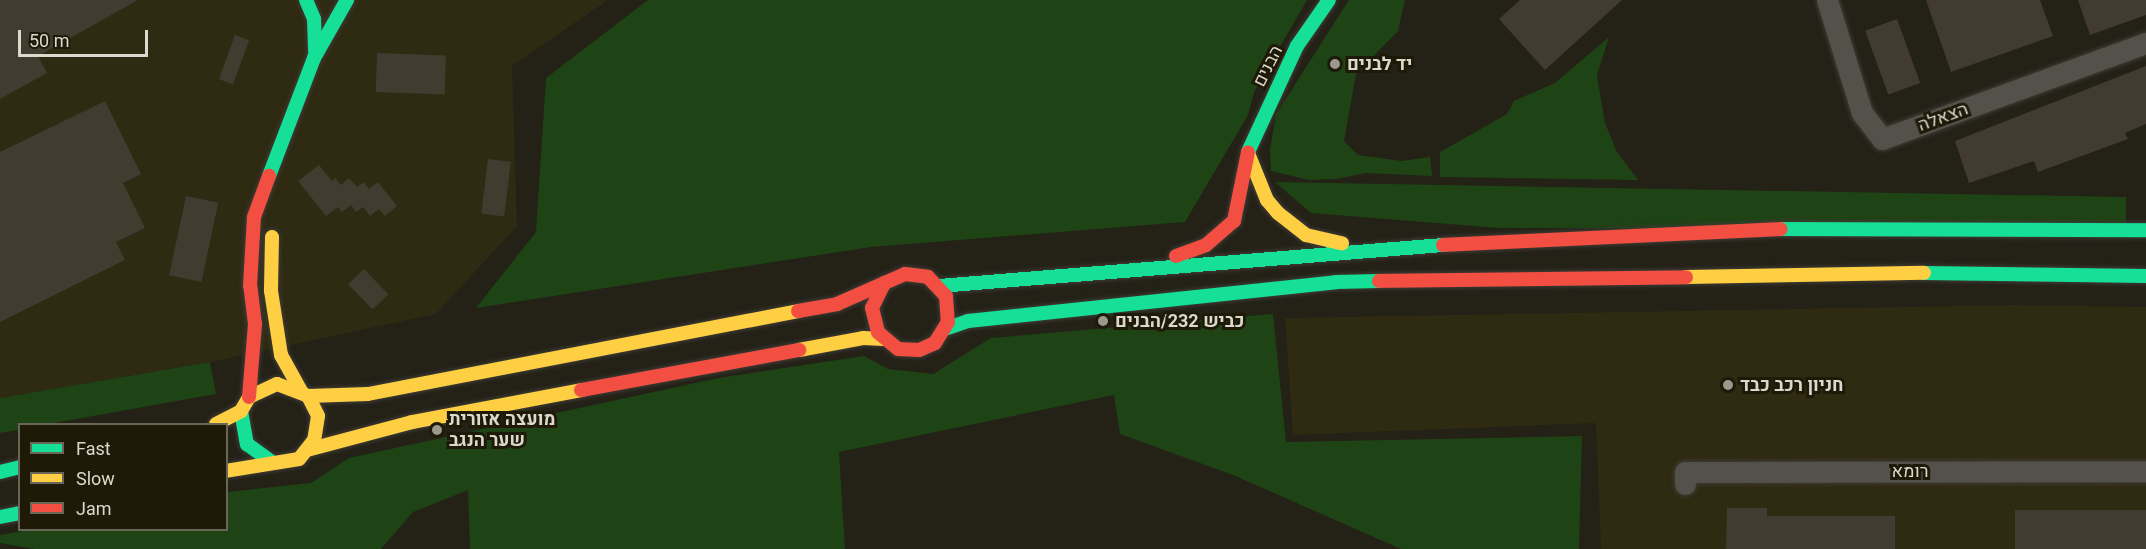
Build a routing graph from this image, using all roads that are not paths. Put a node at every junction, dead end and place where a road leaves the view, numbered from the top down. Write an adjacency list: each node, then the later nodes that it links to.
1 (1329, 0): 6 (main road, הבנים)
2 (1827, 0): 4 (street, הצאלה)
3 (327, 2): 5 (main road); 5 (main road)
4 (2146, 43)
5 (314, 58): 7 (main road)
6 (1248, 152): 11 (main road); 12 (main road, הבנים)
7 (277, 154): 8 (main road); 19 (main road)
8 (274, 206)
9 (273, 225): 18 (main road)
10 (2146, 230): 11 (main road)
11 (1364, 249): 12 (main road)
12 (1141, 268): 15 (main road)
13 (2146, 276): 16 (main road)
14 (884, 283): 15 (main road); 17 (main road); 18 (main road)
15 (939, 286): 16 (main road)
16 (945, 329): 17 (main road)
17 (884, 339): 22 (main road)
18 (305, 393): 19 (main road); 22 (main road)
19 (249, 397): 20 (main road)
20 (241, 411): 21 (main road); 23 (main road)
21 (218, 423)
22 (307, 450): 23 (main road)
23 (272, 462): 25 (main road)
24 (18, 468): 27 (main road)
25 (228, 471)
26 (2146, 471): 28 (street, רומא)
27 (0, 472)
28 (1685, 484)
29 (18, 513): 30 (main road)
30 (0, 517)

